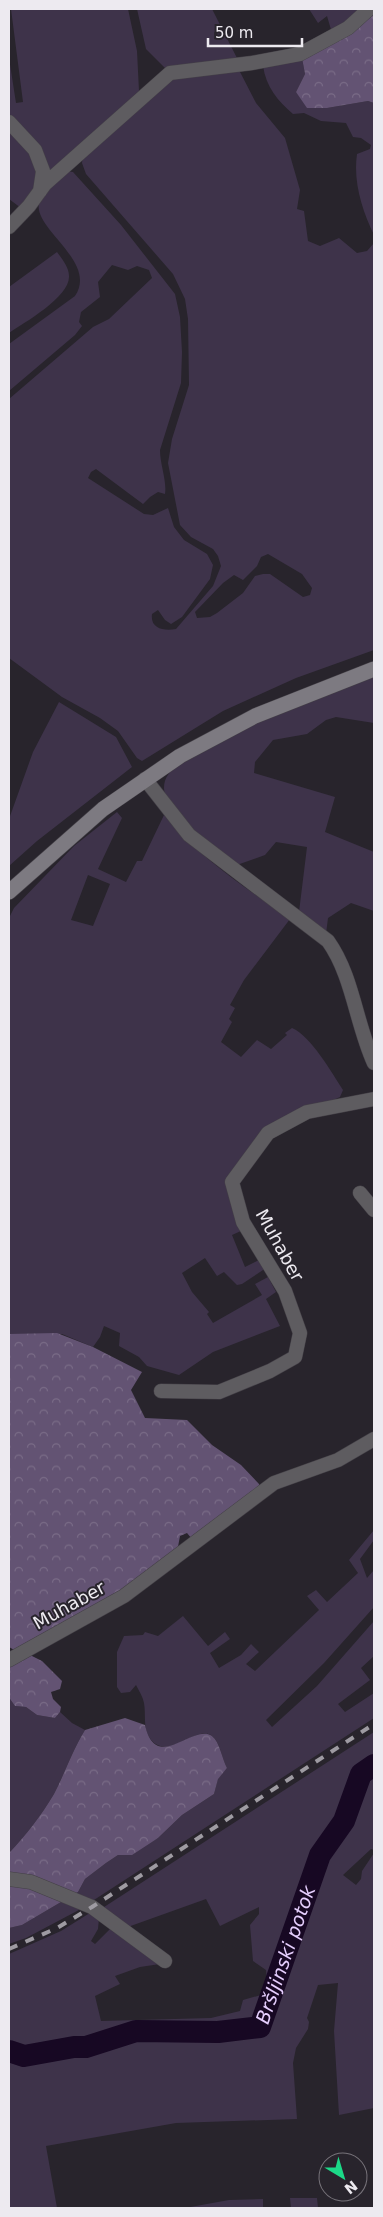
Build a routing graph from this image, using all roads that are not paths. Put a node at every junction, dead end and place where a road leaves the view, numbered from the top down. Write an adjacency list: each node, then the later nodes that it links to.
1 (369, 9): 3 (street)
2 (9, 122): 3 (street)
3 (40, 191): 4 (street)
4 (9, 227)
5 (374, 669): 6 (street)
6 (145, 779): 7 (street); 8 (street)
7 (9, 892)
8 (374, 1063)
9 (374, 1099): 12 (street, Muhaber)
10 (360, 1193): 11 (street)
11 (374, 1210)
12 (161, 1391)
13 (374, 1439): 14 (street, Muhaber)
14 (9, 1660)
15 (9, 1879): 16 (street)
16 (165, 1961)

